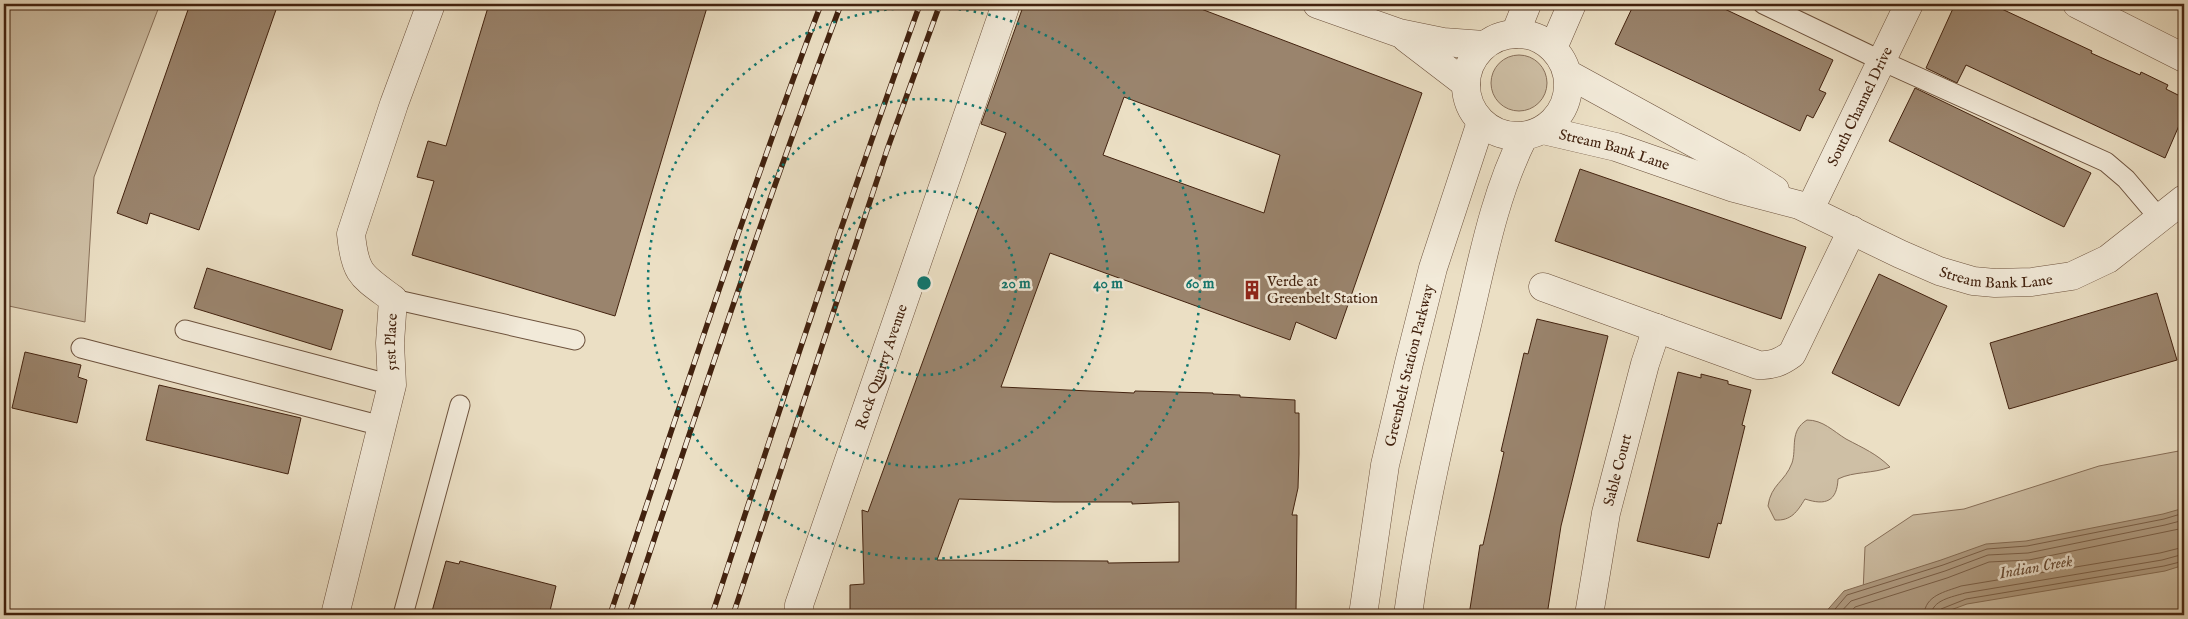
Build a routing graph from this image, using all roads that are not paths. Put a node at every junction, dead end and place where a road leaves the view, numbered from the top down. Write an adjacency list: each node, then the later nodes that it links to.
1 (431, 4): 24 (street, 51st Place)
2 (1006, 4): 34 (street, Rock Quarry Avenue)
3 (1317, 4): 9 (street)
4 (1527, 4): 10 (street)
5 (1572, 4): 12 (street)
6 (1763, 4): 14 (lane)
7 (1909, 4): 14 (street, South Channel Drive)
8 (2077, 4): 13 (street)
9 (1399, 33): 11 (street); 16 (street)
10 (1515, 34): 11 (street); 12 (street)
11 (1484, 45): 16 (street)
12 (1553, 48): 15 (street)
13 (2183, 54)
14 (1882, 61): 20 (street, South Channel Drive); 21 (lane)
15 (1568, 74): 18 (street); 20 (street, Stream Bank Lane)
16 (1466, 84): 17 (street)
17 (1481, 122): 18 (street); 35 (street, Greenbelt Station Parkway)
18 (1533, 133): 20 (street, Stream Bank Lane); 36 (street)
19 (2184, 199): 21 (street, Stream Bank Lane)
20 (1805, 207): 22 (street, Stream Bank Lane)
21 (2160, 218): 22 (street, Stream Bank Lane)
22 (1852, 230): 25 (street)
23 (1543, 287): 25 (street)
24 (393, 299): 27 (lane); 29 (street, 51st Place)
25 (1657, 328): 37 (street, Sable Court)
26 (185, 330): 29 (lane)
27 (575, 340)
28 (81, 348): 31 (lane)
29 (392, 385): 31 (street, 51st Place)
30 (460, 405): 33 (lane)
31 (382, 426): 32 (street, 51st Place)
32 (337, 615)
33 (402, 615)
34 (799, 615)
35 (1363, 615)
36 (1408, 615)
37 (1589, 615)

